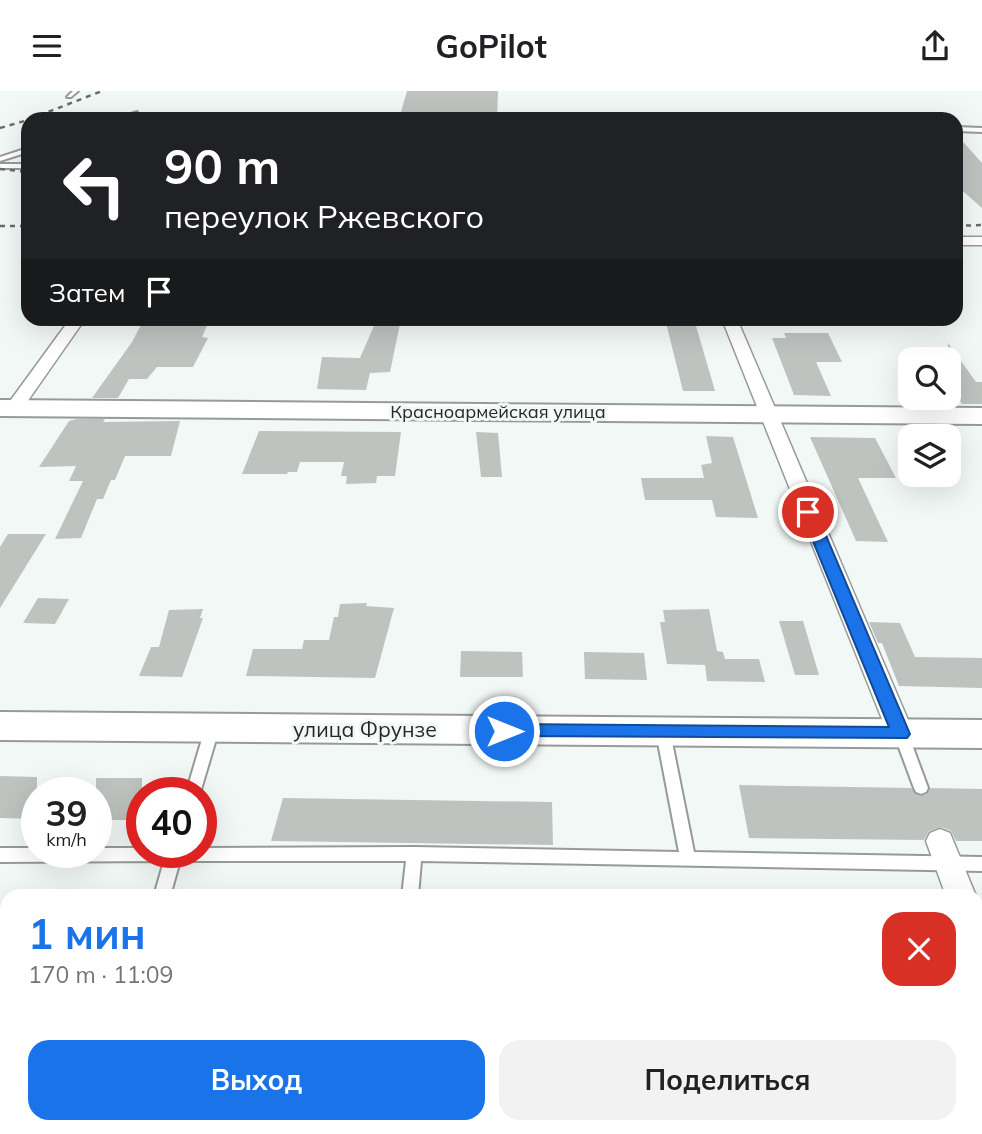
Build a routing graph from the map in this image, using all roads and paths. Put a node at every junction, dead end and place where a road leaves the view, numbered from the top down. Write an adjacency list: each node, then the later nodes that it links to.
1 (76, 91): 2 (lane)
2 (69, 96)
3 (963, 129): 4 (lane)
4 (982, 130)
5 (21, 152): 6 (lane)
6 (0, 159)
7 (0, 166): 8 (lane)
8 (21, 166)
9 (963, 241): 10 (street)
10 (982, 241)
11 (72, 326): 13 (street)
12 (732, 326): 14 (street)
13 (5, 414): 14 (street, Красноармейская улица)
14 (768, 414): 15 (street, Красноармейская улица); 19 (street)
15 (982, 416)
16 (0, 726): 17 (street, улица Фрунзе)
17 (212, 729): 18 (street, улица Фрунзе); 21 (lane)
18 (663, 732): 19 (street, улица Фрунзе); 28 (lane)
19 (901, 734): 20 (street, улица Фрунзе); 22 (lane)
20 (982, 734)
21 (198, 777)
22 (921, 788)
23 (944, 851): 28 (lane); 29 (lane); 33 (street)
24 (217, 853): 26 (lane)
25 (126, 854): 27 (lane)
26 (414, 854): 28 (lane); 32 (lane)
27 (0, 855)
28 (688, 859)
29 (982, 864)
30 (170, 868): 31 (lane)
31 (164, 889)
32 (411, 889)
33 (958, 889)

